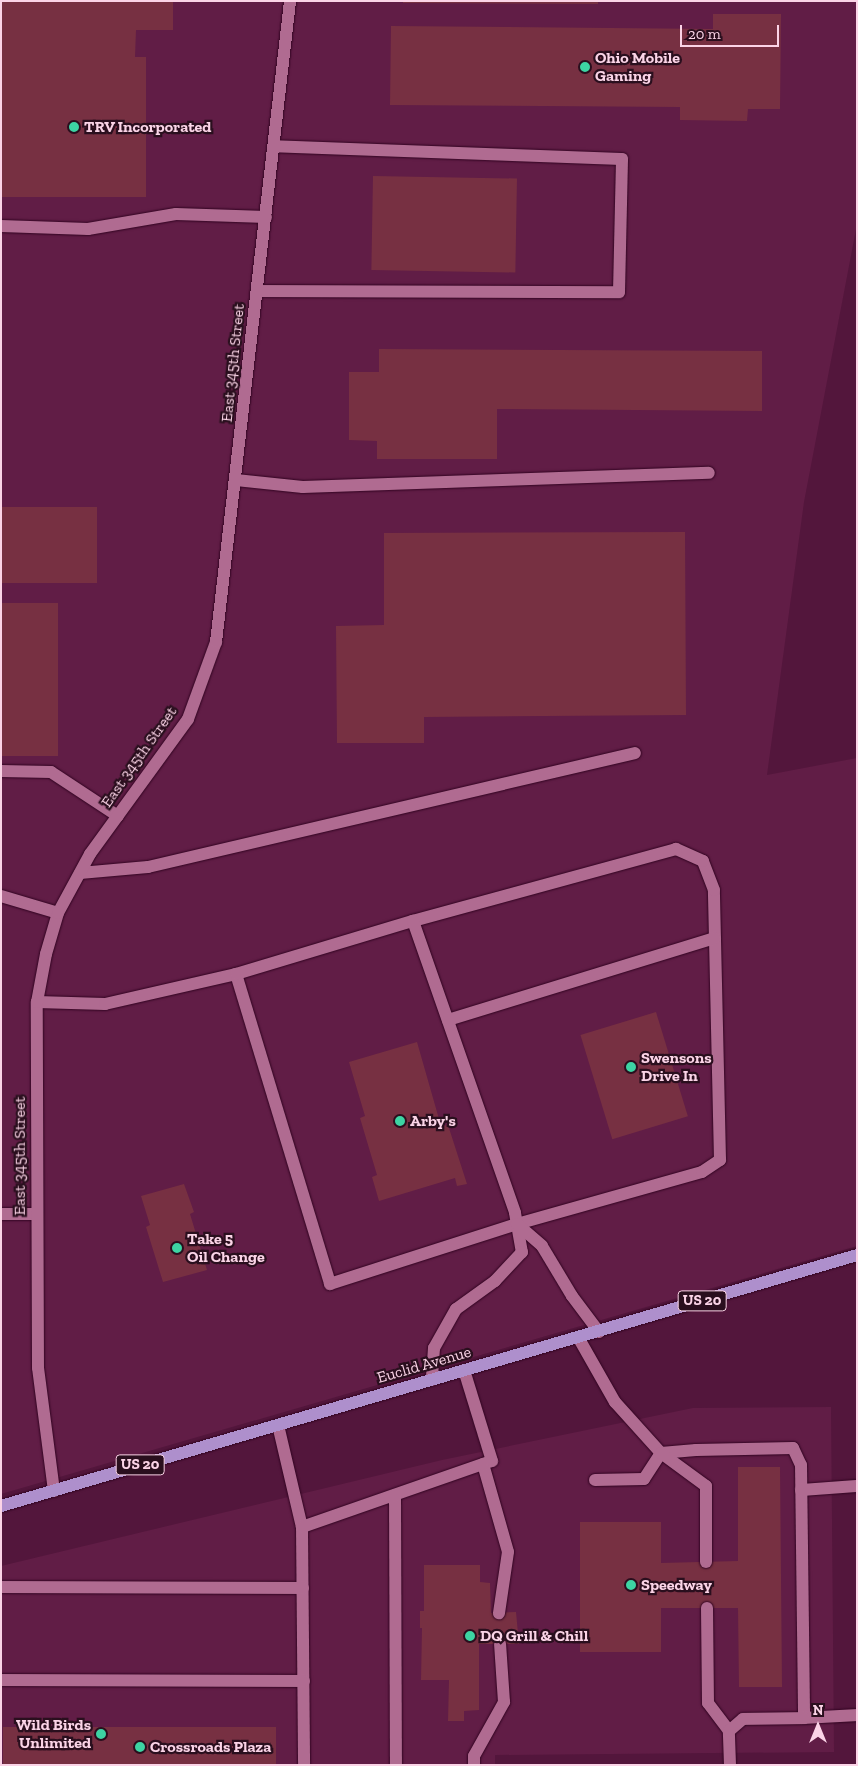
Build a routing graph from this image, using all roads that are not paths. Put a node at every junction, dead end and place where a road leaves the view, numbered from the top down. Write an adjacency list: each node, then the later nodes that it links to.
1 (290, 1): 2 (street, East 345th Street)
2 (274, 146): 3 (street, East 345th Street); 5 (street)
3 (266, 217): 4 (street); 5 (street, East 345th Street)
4 (1, 226)
5 (258, 291): 7 (street, East 345th Street)
6 (709, 473): 7 (street)
7 (236, 480): 10 (street, East 345th Street)
8 (635, 753): 11 (street)
9 (1, 771): 10 (street)
10 (118, 816): 11 (street, East 345th Street)
11 (80, 873): 13 (street, East 345th Street)
12 (1, 896): 13 (street)
13 (58, 913): 17 (street, East 345th Street)
14 (413, 921): 15 (street); 16 (street); 18 (street)
15 (715, 938): 18 (street); 21 (street)
16 (236, 974): 17 (street); 21 (street)
17 (37, 1002): 20 (street, East 345th Street)
18 (448, 1020): 21 (street)
19 (1, 1214): 20 (street)
20 (36, 1214): 33 (street, East 345th Street)
21 (516, 1218): 23 (street); 26 (street)
22 (857, 1255): 23 (main road, Euclid Avenue / US 20)
23 (599, 1332): 24 (main road, Euclid Avenue / US 20)
24 (578, 1337): 25 (main road, Euclid Avenue / US 20); 28 (street)
25 (464, 1370): 26 (main road, Euclid Avenue / US 20); 29 (street)
26 (432, 1380): 27 (main road, Euclid Avenue / US 20)
27 (278, 1425): 33 (main road, Euclid Avenue / US 20); 36 (street)
28 (661, 1453): 30 (street); 32 (street); 37 (street)
29 (488, 1463): 34 (street); 41 (street)
30 (595, 1480)
31 (857, 1486): 32 (street)
32 (801, 1490): 46 (street)
33 (54, 1491): 35 (main road, Euclid Avenue / US 20)
34 (395, 1495): 36 (street); 49 (street)
35 (1, 1506)
36 (302, 1527): 39 (street)
37 (706, 1562)
38 (1, 1587): 39 (street)
39 (303, 1588): 44 (street)
40 (707, 1608): 47 (street)
41 (499, 1613)
42 (500, 1644): 50 (street)
43 (1, 1680): 44 (street)
44 (304, 1681): 48 (street)
45 (857, 1714): 46 (street)
46 (804, 1718): 47 (street)
47 (729, 1731): 51 (street)
48 (304, 1765)
49 (396, 1765)
50 (474, 1765)
51 (730, 1765)

